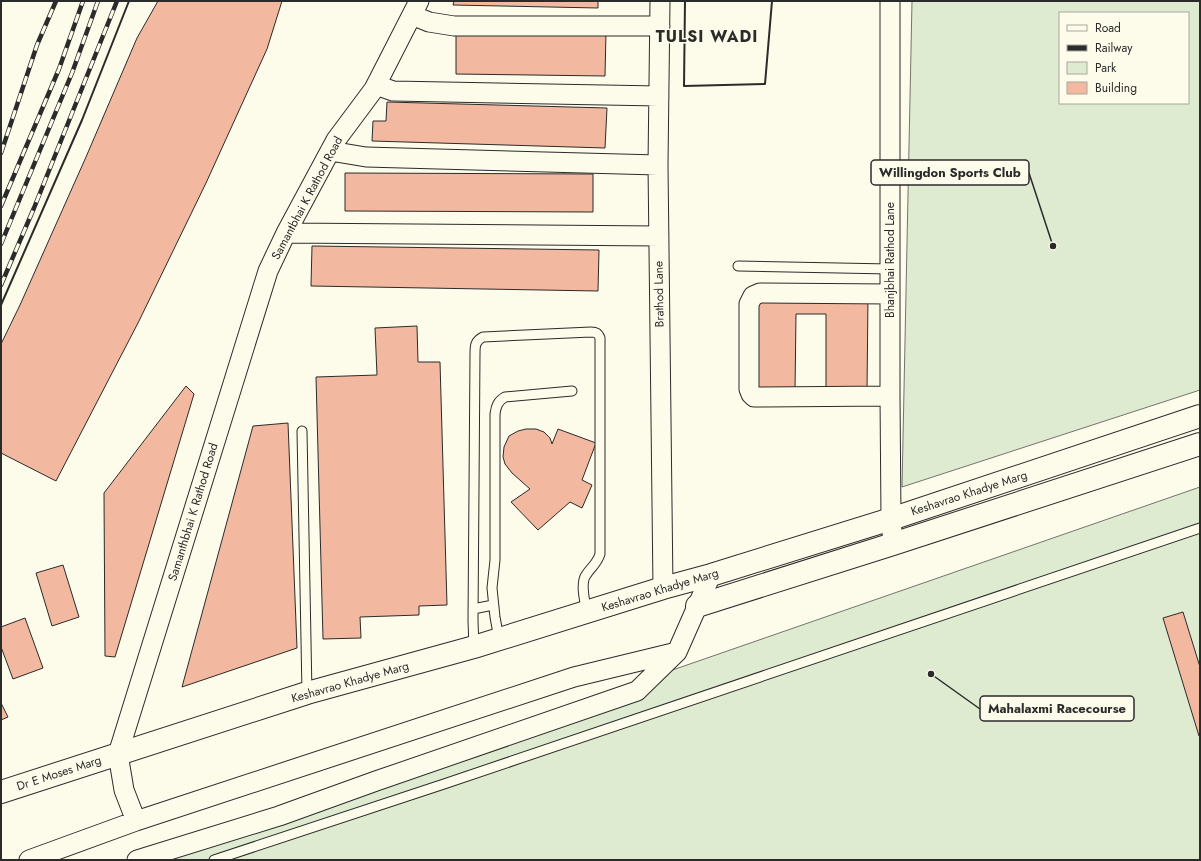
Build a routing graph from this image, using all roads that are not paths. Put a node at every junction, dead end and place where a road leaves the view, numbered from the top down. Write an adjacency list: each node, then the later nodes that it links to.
1 (660, 1): 4 (street, Brathod Lane)
2 (890, 1): 12 (street, Bhanjbhai Rathod Lane)
3 (416, 8): 4 (street); 5 (street, Samantbhai K Rathod Road)
4 (660, 26): 6 (street, Brathod Lane)
5 (376, 85): 6 (street); 7 (street, Samantbhai K Rathod Road)
6 (659, 96): 8 (street, Brathod Lane)
7 (330, 151): 8 (street); 9 (street, Samantbhai K Rathod Road)
8 (658, 165): 10 (street, Brathod Lane)
9 (286, 234): 10 (street); 13 (street, Samantbhai K Rathod Road)
10 (658, 236): 24 (street, Brathod Lane)
11 (738, 266): 12 (lane)
12 (890, 269): 14 (street, Bhanjbhai Rathod Lane)
13 (268, 271): 33 (street, Samanthbhai K Rathod Road)
14 (890, 294): 16 (street, Bhanjbhai Rathod Lane); 16 (street)
15 (572, 391): 25 (lane)
16 (890, 396): 20 (street, Bhanjbhai Rathod Lane)
17 (1200, 416): 20 (main road, Keshavrao Khadye Marg)
18 (302, 431): 32 (lane)
19 (1200, 444): 22 (main road, Keshavrao Khadye Marg)
20 (891, 519): 22 (street, Bhanjbhai Rathod Lane); 23 (main road, Keshavrao Khadye Marg)
21 (1200, 528): 38 (lane)
22 (893, 544): 26 (main road, Keshavrao Khadye Marg)
23 (711, 575): 24 (main road, Keshavrao Khadye Marg); 26 (street)
24 (663, 588): 28 (main road, Keshavrao Khadye Marg)
25 (493, 605): 27 (lane); 29 (lane)
26 (697, 606): 31 (street)
27 (473, 609): 28 (lane); 30 (lane)
28 (587, 612): 29 (main road, Keshavrao Khadye Marg)
29 (499, 639): 30 (main road, Keshavrao Khadye Marg)
30 (474, 647): 32 (main road, Keshavrao Khadye Marg)
31 (677, 652): 35 (street); 37 (street)
32 (307, 693): 33 (main road, Keshavrao Khadye Marg)
33 (118, 754): 34 (main road, Dr E Moses Marg); 35 (street)
34 (1, 792)
35 (136, 821): 36 (street)
36 (29, 860)
37 (137, 860)
38 (214, 860)

